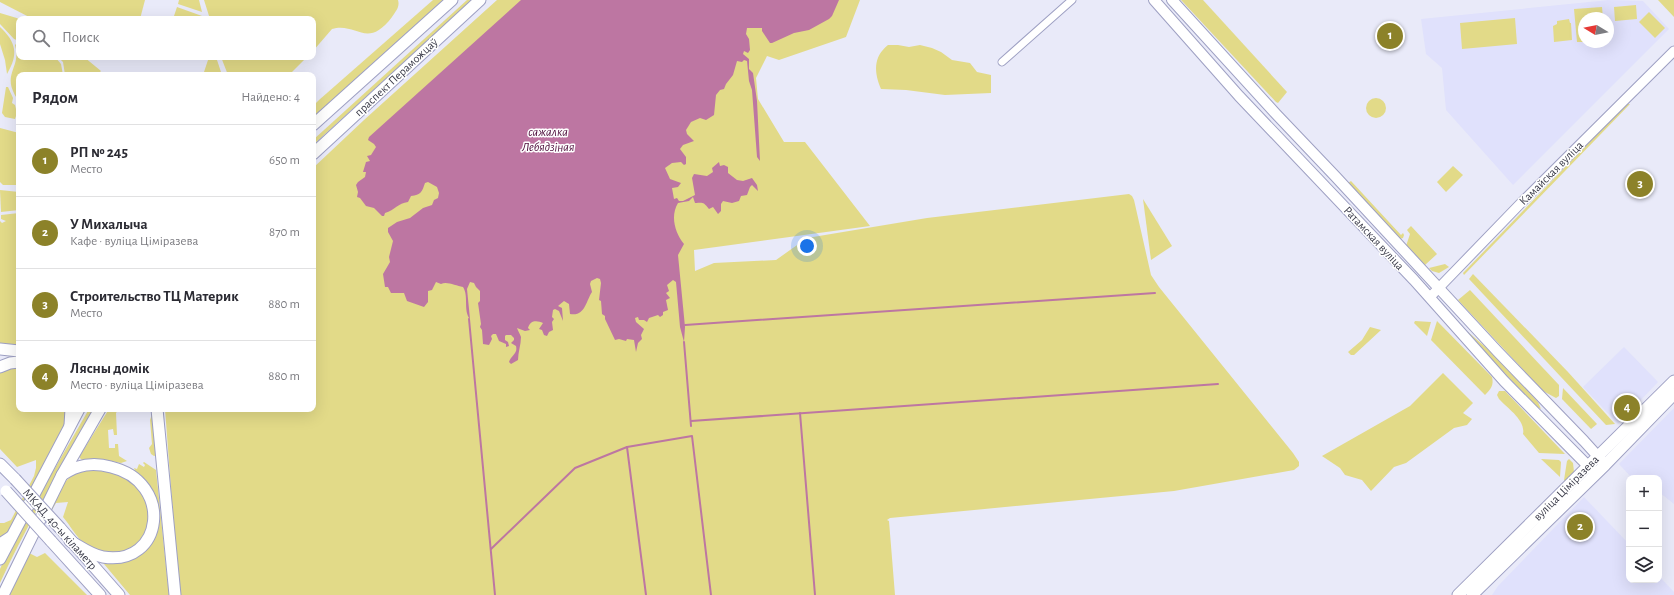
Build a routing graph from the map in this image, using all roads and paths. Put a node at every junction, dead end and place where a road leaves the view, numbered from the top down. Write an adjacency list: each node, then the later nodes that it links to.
1 (452, 0): 8 (main road, праспект Пераможцаў)
2 (480, 0): 9 (main road, праспект Пераможцаў)
3 (1072, 0): 7 (street)
4 (1154, 0): 11 (main road, Ратамская вуліца)
5 (1172, 0): 10 (main road, Ратамская вуліца)
6 (1674, 51): 10 (street, Камайская вуліца)
7 (1002, 62)
8 (316, 122)
9 (316, 151)
10 (1438, 288): 11 (street, Камайская вуліца); 23 (main road, Ратамская вуліца)
11 (1430, 297): 25 (main road, Ратамская вуліца)
12 (0, 349): 13 (main road)
13 (16, 351)
14 (16, 362): 15 (main road)
15 (0, 367)
16 (1674, 380): 23 (main road, вуліца Ціміразева)
17 (1674, 394): 23 (main road, вуліца Ціміразева)
18 (70, 412): 22 (main road)
19 (77, 412): 22 (main road)
20 (98, 412): 26 (main road)
21 (157, 412): 37 (main road)
22 (70, 425): 28 (main road)
23 (1602, 460): 25 (main road, вуліца Ціміразева)
24 (0, 464): 29 (main road, МКАД, 40-ы кіламетр, bridge)
25 (1592, 470): 38 (main road, вуліца Ціміразева); 39 (main road, вуліца Ціміразева)
26 (62, 475): 29 (main road); 33 (main road)
27 (3, 487): 32 (main road, МКАД, 40-ы кіламетр, bridge)
28 (11, 537): 30 (main road); 31 (main road)
29 (70, 541): 36 (main road, МКАД, 40-ы кіламетр)
30 (0, 544)
31 (0, 559)
32 (88, 581): 34 (main road); 35 (main road, МКАД, 40-ы кіламетр)
33 (3, 595)
34 (94, 595)
35 (100, 595)
36 (119, 595)
37 (175, 595)
38 (1458, 595)
39 (1472, 595)

